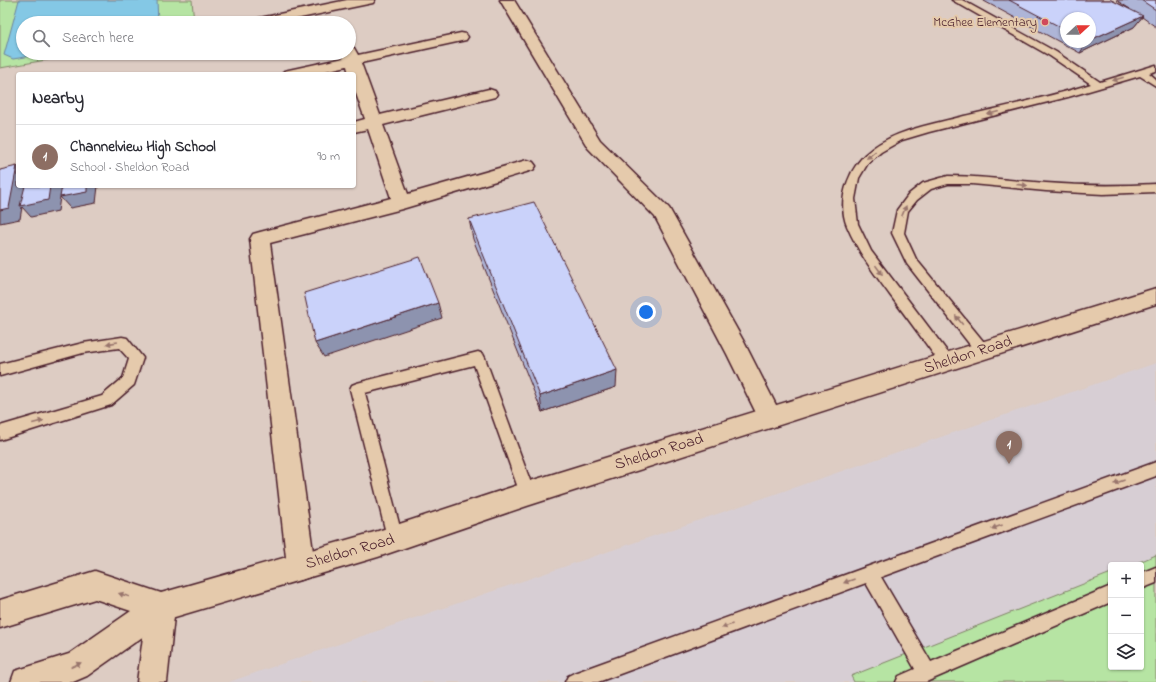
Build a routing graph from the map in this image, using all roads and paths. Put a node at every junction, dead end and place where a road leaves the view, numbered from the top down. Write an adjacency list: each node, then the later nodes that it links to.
1 (368, 0): 4 (street)
2 (507, 0): 25 (street)
3 (956, 0): 14 (lane)
4 (334, 8): 5 (street)
5 (292, 16)
6 (461, 37): 7 (street)
7 (356, 54)
8 (335, 60): 11 (street)
9 (353, 60): 16 (street)
10 (1156, 68): 12 (lane)
11 (296, 72)
12 (1141, 72): 13 (lane); 14 (lane, one-way to 14)
13 (1156, 83)
14 (1098, 85): 23 (lane, one-way to 23)
15 (490, 94): 16 (street)
16 (374, 122): 17 (street); 20 (street)
17 (356, 126)
18 (527, 166): 20 (street)
19 (1156, 188): 22 (lane, one-way to 19)
20 (402, 202): 30 (street)
21 (1156, 296): 22 (street, Sheldon Road)
22 (983, 351): 23 (street, Sheldon Road)
23 (947, 362): 25 (street, Sheldon Road)
24 (0, 370): 26 (lane, one-way to 24)
25 (770, 418): 28 (street, Sheldon Road)
26 (0, 432)
27 (1156, 469): 31 (lane, one-way to 31)
28 (527, 494): 29 (street, Sheldon Road); 29 (lane)
29 (395, 539): 30 (street, Sheldon Road)
30 (301, 566): 35 (street, Sheldon Road)
31 (870, 574): 37 (lane); 40 (lane, one-way to 40)
32 (1156, 575): 33 (lane)
33 (1144, 580)
34 (1108, 595): 37 (lane)
35 (161, 607): 36 (street, one-way to 36); 38 (street, Sheldon Road, one-way to 35); 39 (street)
36 (0, 614)
37 (927, 672): 41 (lane)
38 (26, 682)
39 (152, 682)
40 (574, 682)
41 (904, 682)

